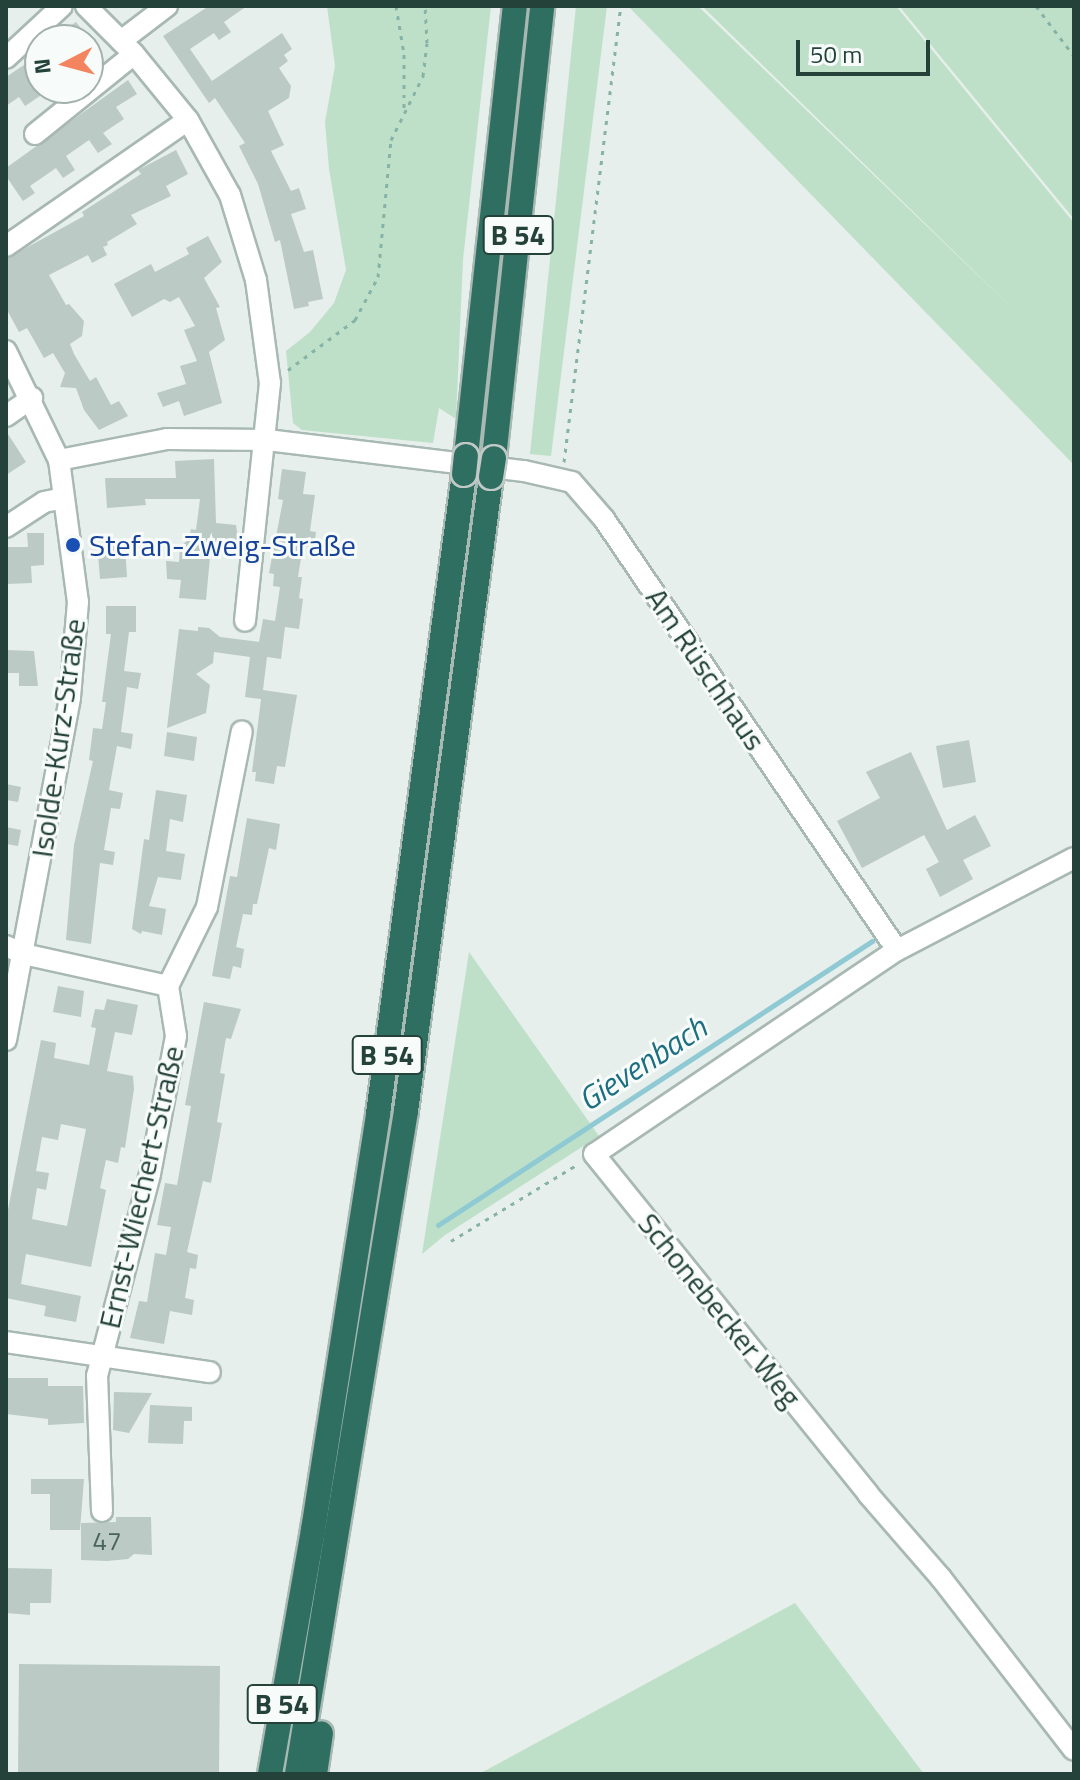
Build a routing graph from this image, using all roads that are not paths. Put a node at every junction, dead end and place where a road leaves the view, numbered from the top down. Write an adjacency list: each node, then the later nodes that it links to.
1 (62, 6): 7 (street)
2 (86, 6): 6 (street)
3 (167, 6): 6 (street)
4 (515, 6): 31 (highway, B 54)
5 (542, 8): 28 (highway, B 54)
6 (128, 47): 8 (street); 9 (street)
7 (6, 58)
8 (188, 120): 10 (street); 14 (street)
9 (35, 134)
10 (6, 246)
11 (6, 351): 12 (street, Isolde-Kurz-Straße)
12 (32, 398): 13 (street); 15 (street, Isolde-Kurz-Straße)
13 (6, 416)
14 (267, 440): 15 (street, Am Rüschhaus); 18 (street); 22 (street, Am Rüschhaus)
15 (59, 460): 16 (street, Isolde-Kurz-Straße)
16 (64, 498): 17 (street); 21 (street, Isolde-Kurz-Straße)
17 (6, 527)
18 (245, 621)
19 (242, 731): 23 (street)
20 (1074, 858): 22 (street)
21 (14, 950): 23 (street); 24 (street, Isolde-Kurz-Straße)
22 (897, 950): 30 (street, Schonebecker Weg)
23 (168, 986): 26 (street, Ernst-Wiechert-Straße)
24 (6, 1040)
25 (6, 1342): 26 (street)
26 (102, 1356): 27 (street); 29 (street, Ernst-Wiechert-Straße)
27 (210, 1372)
28 (350, 1470): 32 (highway, B 54); 33 (highway)
29 (102, 1511)
30 (1074, 1750)
31 (270, 1774)
32 (297, 1774)
33 (315, 1774)

